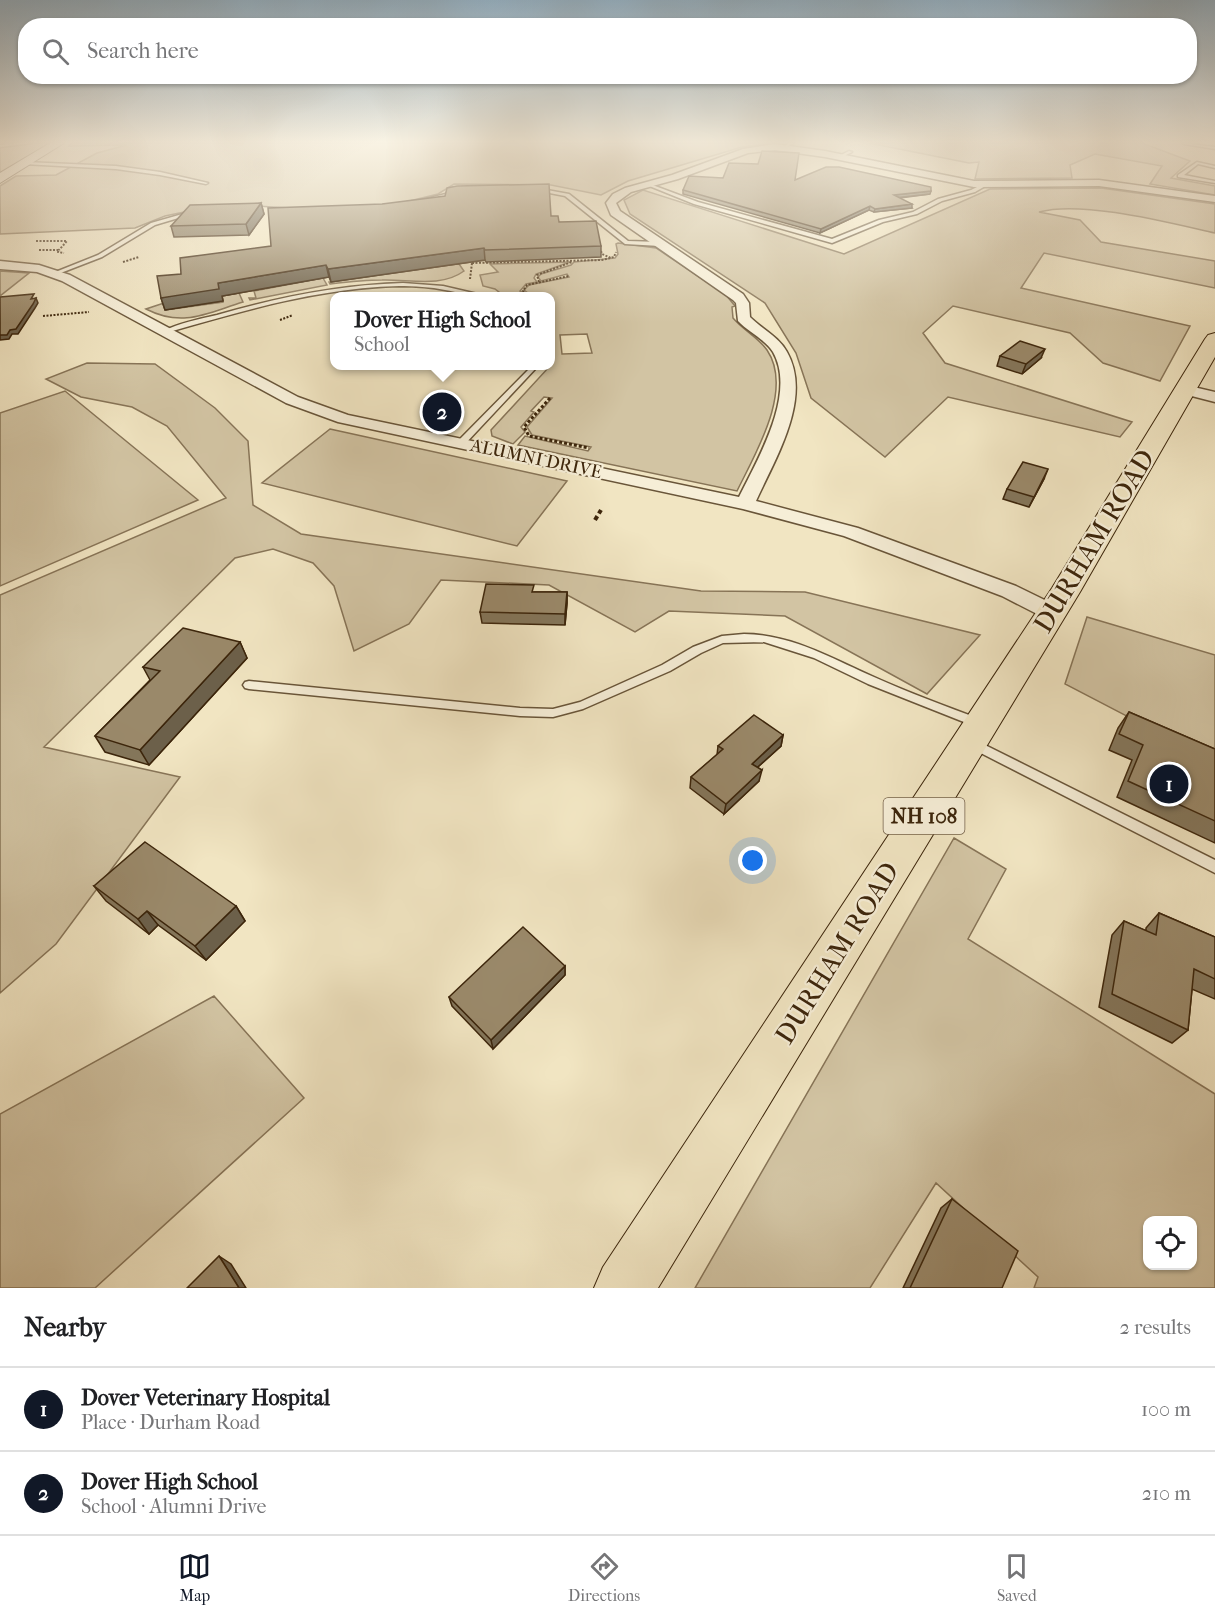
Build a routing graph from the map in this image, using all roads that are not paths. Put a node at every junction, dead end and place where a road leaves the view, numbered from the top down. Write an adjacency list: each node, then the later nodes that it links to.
1 (577, 203): 6 (lane)
2 (613, 203): 6 (street)
3 (696, 203): 4 (lane)
4 (934, 203)
5 (197, 211): 8 (lane)
6 (660, 244): 15 (street)
7 (0, 265): 8 (street, ALUMNI DRIVE)
8 (56, 273): 10 (street, ALUMNI DRIVE)
9 (464, 292): 10 (lane)
10 (167, 331): 14 (street, ALUMNI DRIVE)
11 (1215, 339): 13 (main road, DURHAM ROAD / NH 108)
12 (531, 370): 14 (lane)
13 (1200, 394): 16 (main road, DURHAM ROAD / NH 108)
14 (460, 443): 15 (street, ALUMNI DRIVE)
15 (745, 504): 16 (street, ALUMNI DRIVE)
16 (1052, 612): 18 (main road, DURHAM ROAD / NH 108)
17 (249, 685): 18 (lane)
18 (975, 733): 19 (lane); 20 (main road, DURHAM ROAD / NH 108)
19 (1215, 867)
20 (624, 1288)

